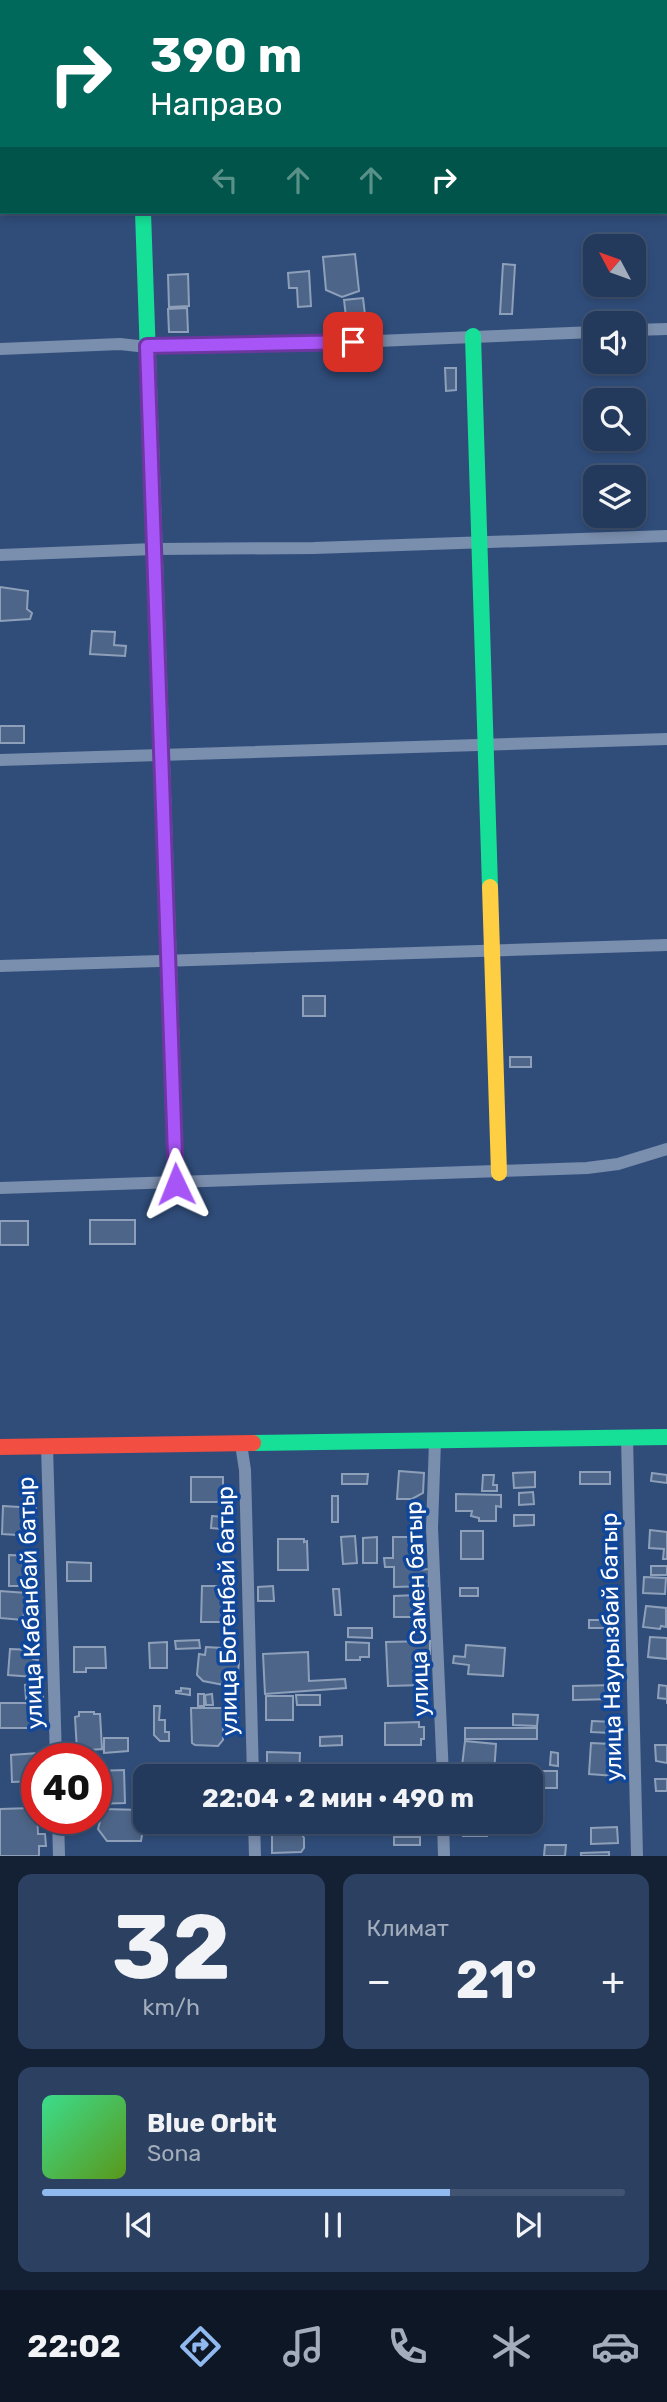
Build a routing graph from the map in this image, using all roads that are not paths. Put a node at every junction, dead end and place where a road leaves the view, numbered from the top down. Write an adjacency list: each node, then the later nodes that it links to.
1 (143, 214): 6 (street)
2 (667, 329): 3 (street)
3 (646, 330)
4 (583, 331): 5 (street)
5 (473, 336): 6 (street); 9 (street)
6 (147, 346): 7 (street); 10 (street)
7 (0, 349)
8 (667, 536): 9 (street)
9 (478, 543): 10 (street); 13 (street)
10 (154, 549): 11 (street); 14 (street)
11 (0, 555)
12 (667, 740): 13 (street)
13 (485, 745): 14 (street); 17 (street)
14 (161, 756): 15 (street); 18 (street)
15 (0, 760)
16 (667, 945): 17 (street)
17 (490, 952): 18 (street); 21 (street)
18 (169, 959): 19 (street); 22 (street)
19 (0, 966)
20 (667, 1149): 21 (street)
21 (499, 1173): 22 (street)
22 (176, 1184): 23 (street)
23 (0, 1188)
24 (667, 1437): 25 (street)
25 (627, 1438): 26 (street); 39 (street, улица Наурызбай батыр)
26 (435, 1441): 27 (street); 32 (street, улица Самен батыр)
27 (241, 1444): 28 (street); 31 (street, улица Богенбай батыр)
28 (47, 1446): 29 (street); 30 (street, улица Кабанбай батыр)
29 (0, 1447)
30 (55, 1743)
31 (253, 1764)
32 (442, 1764)
33 (58, 1834): 36 (street)
34 (254, 1834): 37 (street)
35 (443, 1834): 38 (street)
36 (59, 1856)
37 (255, 1856)
38 (444, 1856)
39 (637, 1856)

